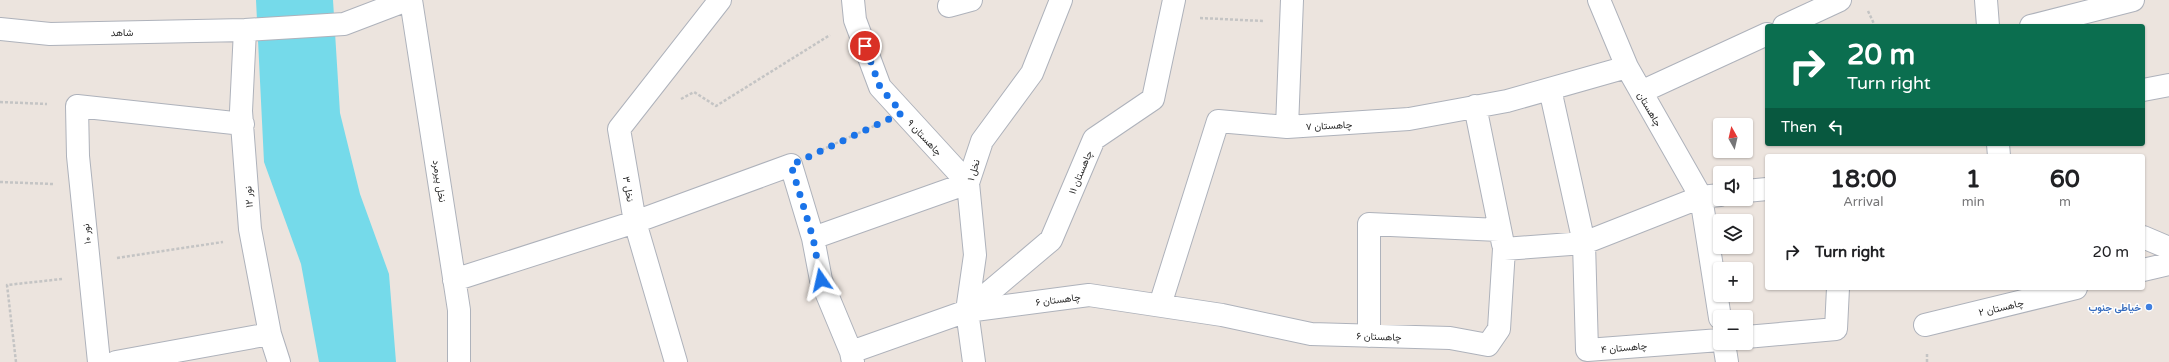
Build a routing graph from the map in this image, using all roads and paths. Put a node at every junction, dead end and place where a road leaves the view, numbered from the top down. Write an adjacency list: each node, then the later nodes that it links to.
1 (406, 0): 21 (street, شاهد)
2 (411, 0): 52 (street, نخل پیرمرد)
3 (720, 0): 42 (street, نخل ۳)
4 (971, 0): 11 (street)
5 (1061, 0): 37 (street, نخل ۱)
6 (1292, 0): 15 (street)
7 (1599, 0): 23 (street, چاهستان)
8 (1840, 0): 16 (street)
9 (1986, 0): 18 (street)
10 (2133, 0): 19 (street)
11 (949, 6)
12 (1865, 6): 17 (path)
13 (1172, 8): 15 (path); 57 (street, چاهستان ۱۱)
14 (854, 10): 29 (path); 32 (street, چاهستان ۹)
15 (1291, 23): 34 (street)
16 (1788, 24)
17 (1874, 24)
18 (1988, 24)
19 (2039, 24)
20 (0, 29): 21 (street, شاهد)
21 (244, 30): 33 (street, نور ۱۲)
22 (1765, 35): 27 (street)
23 (1626, 67): 25 (street, چاهستان ۷); 27 (street, چاهستان)
24 (2169, 85): 26 (street)
25 (1550, 89): 31 (street, چاهستان ۷); 47 (street)
26 (2145, 90)
27 (1641, 92): 41 (street, چاهستان)
28 (0, 102): 30 (path)
29 (674, 102)
30 (77, 106): 33 (street); 38 (street, نور ۱۰)
31 (1475, 106): 34 (street, چاهستان ۷); 46 (street, چاهستان ۶)
32 (902, 113): 35 (path); 37 (street, چاهستان ۹)
33 (243, 124): 43 (street, نور ۱۲)
34 (1287, 127): 55 (street, چاهستان ۷)
35 (791, 165): 42 (street); 44 (street)
36 (0, 182): 38 (path)
37 (968, 183): 44 (street); 57 (street, نخل ۱)
38 (81, 185): 50 (street, نور ۱۰)
39 (1765, 189): 40 (street)
40 (1753, 190)
41 (1711, 196): 47 (street); 56 (street)
42 (635, 222): 52 (street); 71 (street, نخل ۳)
43 (251, 237): 50 (path); 59 (street, نور ۱۲)
44 (813, 238): 65 (street)
45 (2145, 238): 48 (street)
46 (1502, 239): 47 (street); 60 (street); 64 (street, چاهستان ۶)
47 (1584, 243): 62 (street, چاهستان ۴)
48 (2169, 248)
49 (2169, 264): 51 (street)
50 (90, 269): 66 (path); 67 (street, نور ۱۰)
51 (2145, 270)
52 (454, 280): 70 (street, نخل پیرمرد)
53 (1838, 290): 61 (street)
54 (2068, 290): 58 (street, چاهستان ۲)
55 (1160, 305): 57 (street, چاهستان ۶); 60 (street, چاهستان ۶)
56 (1719, 310)
57 (967, 311): 65 (street); 72 (street, نخل ۱)
58 (1925, 325)
59 (270, 334): 68 (street); 69 (street, نور ۱۲)
60 (1369, 336): 64 (street, چاهستان ۶)
61 (1753, 336)
62 (1713, 341)
63 (1725, 350): 73 (street)
64 (1486, 354)
65 (852, 357)
66 (16, 362)
67 (100, 362)
68 (116, 362)
69 (279, 362)
70 (460, 362)
71 (676, 362)
72 (974, 362)
73 (1727, 362)

